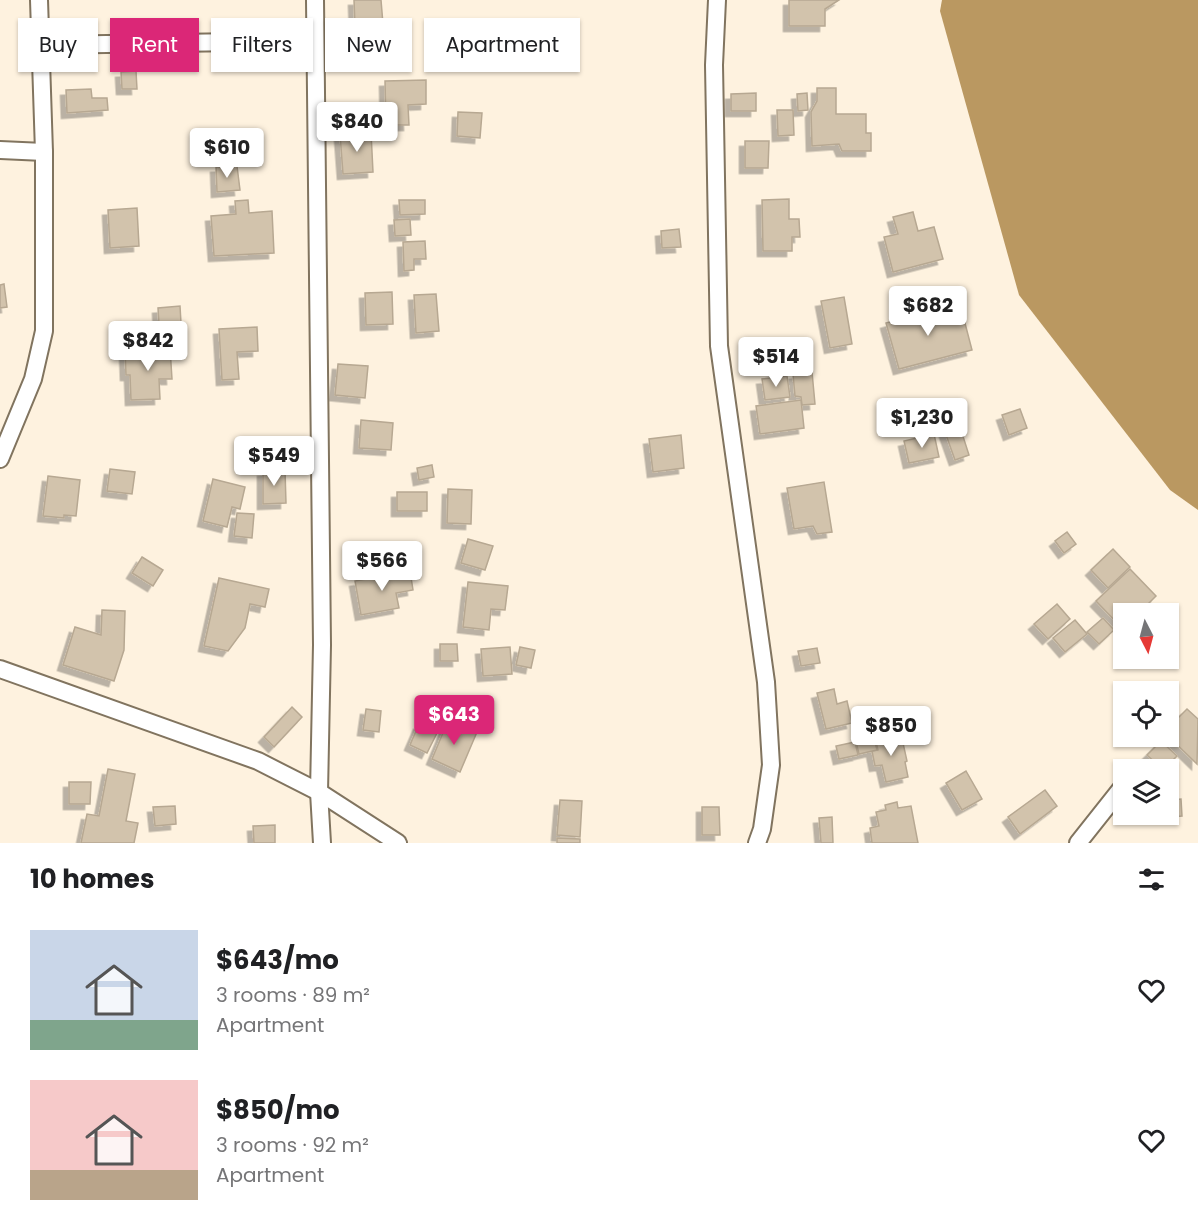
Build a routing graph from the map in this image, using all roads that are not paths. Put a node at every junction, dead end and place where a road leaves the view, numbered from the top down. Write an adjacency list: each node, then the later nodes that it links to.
1 (39, 0): 4 (street)
2 (315, 0): 5 (street)
3 (717, 0): 16 (street)
4 (40, 18)
5 (315, 41): 6 (street); 12 (street)
6 (98, 44)
7 (42, 72): 9 (street)
8 (0, 150): 9 (street)
9 (44, 152): 10 (street)
10 (0, 459)
11 (0, 669): 12 (street)
12 (319, 792): 14 (street); 15 (street)
13 (1113, 799): 17 (street)
14 (322, 843)
15 (399, 843)
16 (757, 843)
17 (1078, 843)

